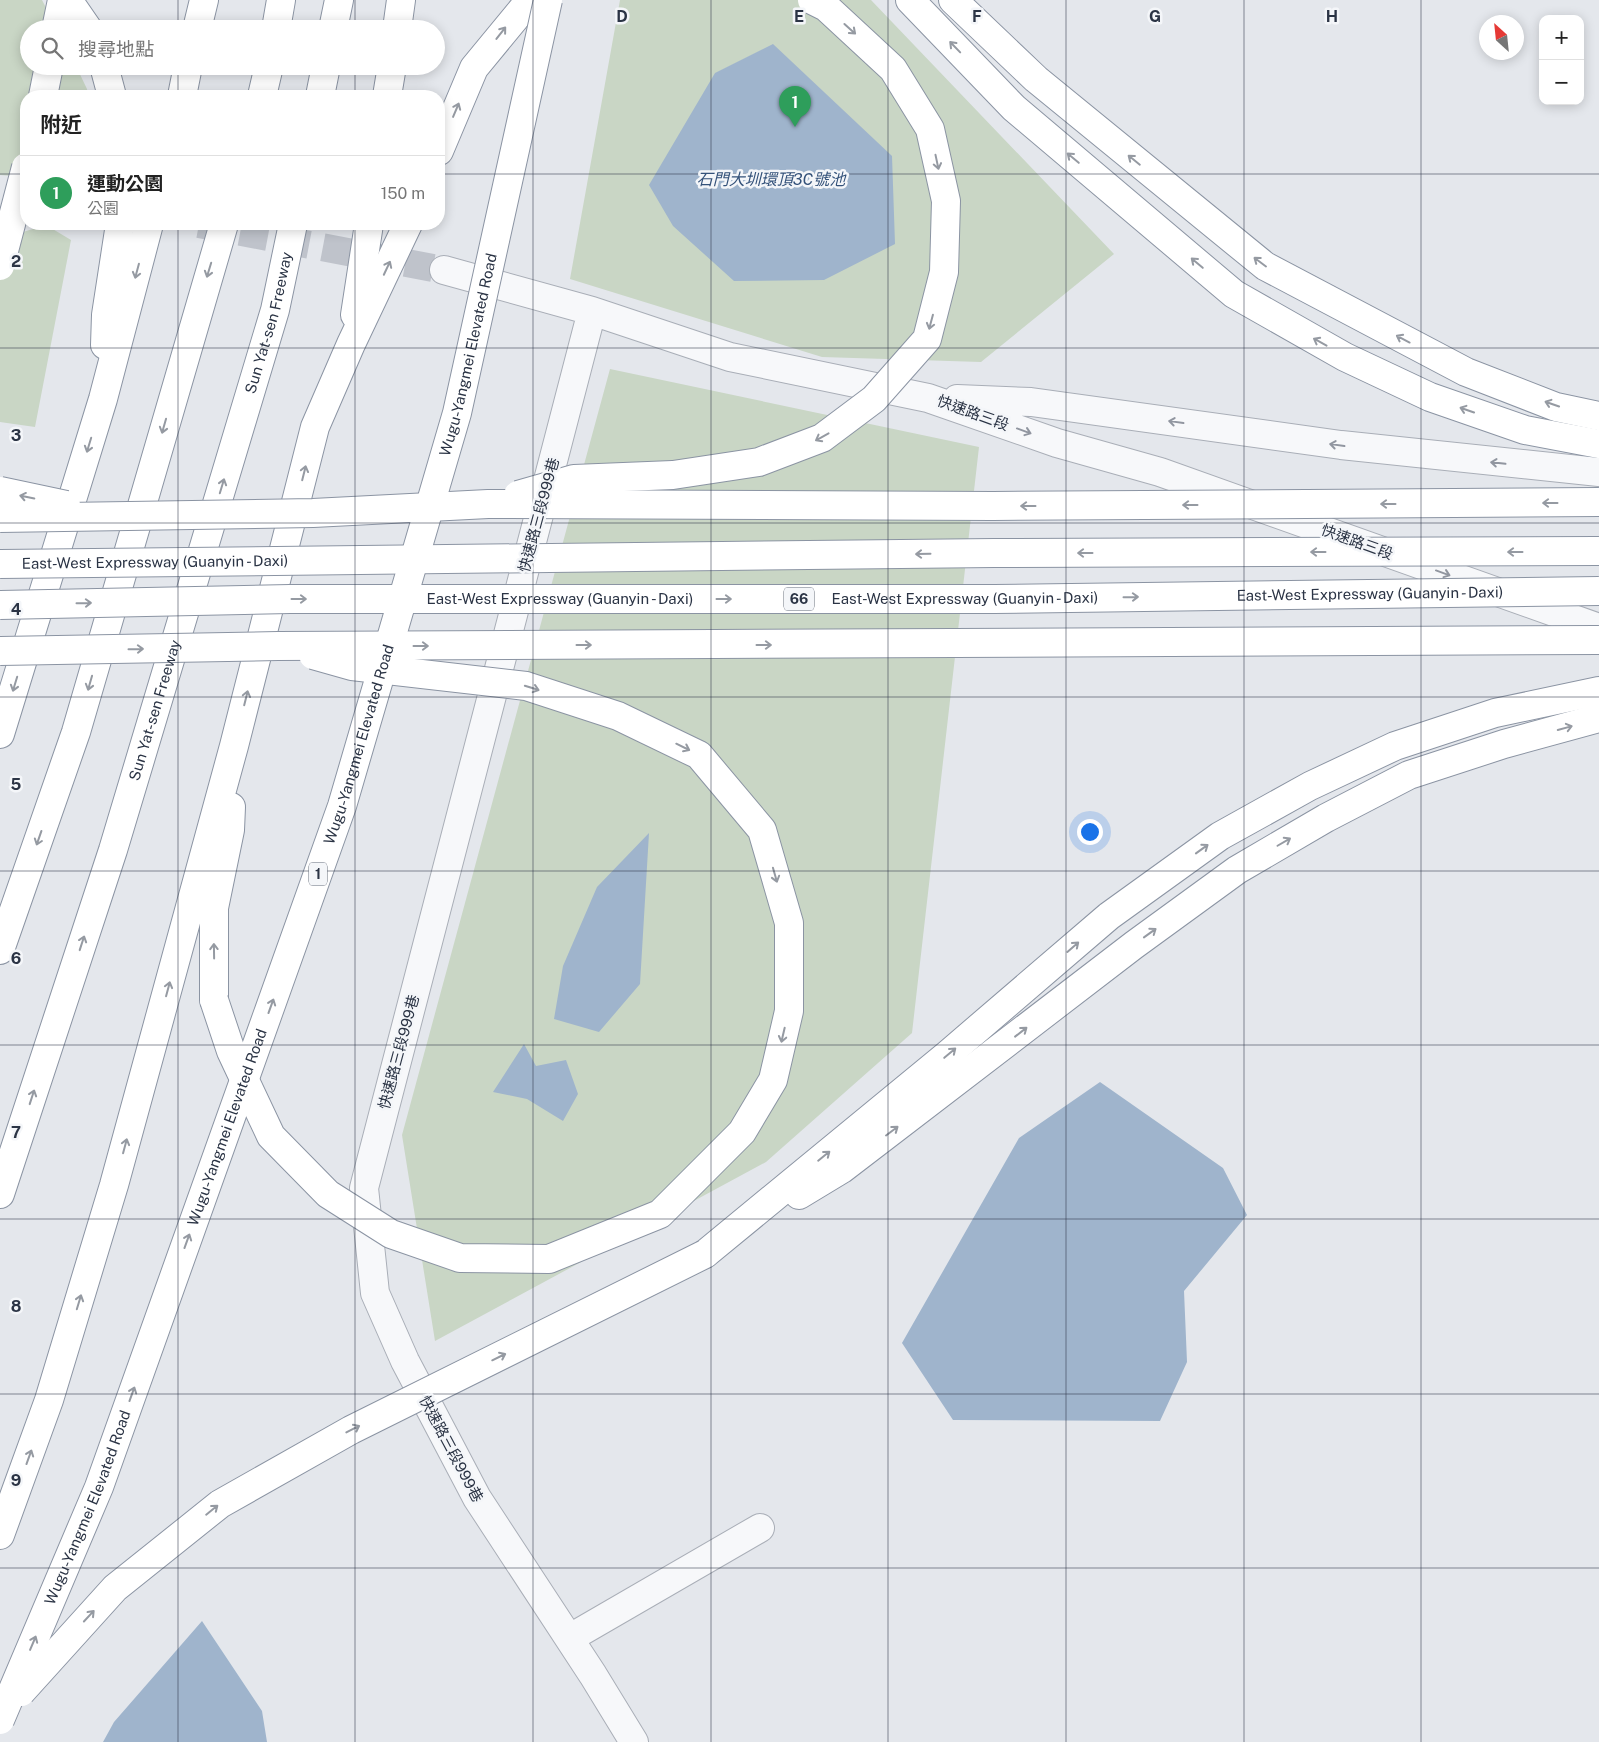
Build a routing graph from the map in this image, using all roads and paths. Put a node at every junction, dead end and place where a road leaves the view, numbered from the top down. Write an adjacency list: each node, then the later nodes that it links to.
1 (62, 0): 12 (highway)
2 (68, 0): 13 (highway)
3 (204, 0): 14 (highway)
4 (281, 0): 15 (highway)
5 (339, 0): 16 (highway)
6 (401, 0): 17 (highway)
7 (530, 0): 30 (highway, one-way to 7)
8 (548, 0): 72 (highway, Wugu-Yangmei Elevated Road / 1, one-way to 8, bridge)
9 (812, 0): 51 (highway, one-way to 51, bridge)
10 (910, 0): 47 (highway, one-way to 10)
11 (953, 0): 46 (highway, one-way to 11)
12 (58, 20)
13 (82, 20)
14 (199, 20)
15 (278, 20)
16 (336, 20)
17 (398, 20)
18 (47, 75): 24 (highway)
19 (106, 75): 25 (highway)
20 (186, 75): 26 (highway)
21 (267, 75): 27 (highway)
22 (324, 75): 28 (highway)
23 (390, 75): 29 (highway)
24 (44, 90)
25 (110, 90)
26 (183, 90)
27 (263, 90)
28 (321, 90)
29 (388, 90)
30 (445, 137)
31 (20, 190): 40 (highway, bridge)
32 (0, 194): 33 (street)
33 (20, 195)
34 (119, 230): 45 (highway)
35 (148, 230): 45 (highway, one-way to 45)
36 (222, 230): 66 (highway, one-way to 66)
37 (292, 230): 67 (highway, Sun Yat-sen Freeway, one-way to 37)
38 (368, 230): 43 (highway)
39 (405, 230): 43 (highway, one-way to 39)
40 (0, 266)
41 (444, 270): 42 (street)
42 (592, 311): 44 (street); 71 (street, 快速路三段999巷)
43 (351, 344): 65 (highway, one-way to 43)
44 (928, 398): 48 (street, 快速路三段, one-way to 44); 58 (street, 快速路三段, one-way to 58)
45 (103, 399): 64 (highway, one-way to 64)
46 (1599, 416)
47 (1599, 444)
48 (1599, 472)
49 (0, 491): 52 (highway, one-way to 49, bridge)
50 (1599, 502): 51 (highway, one-way to 51, bridge)
51 (488, 504): 52 (highway, bridge)
52 (109, 515): 53 (highway, bridge)
53 (0, 518)
54 (1599, 551): 55 (highway, East-West Expressway (Guanyin - Daxi), one-way to 55, bridge)
55 (0, 564)
56 (1599, 591): 57 (highway, East-West Expressway (Guanyin - Daxi) / 66, one-way to 56, bridge)
57 (0, 605)
58 (1599, 628)
59 (1599, 640): 60 (highway, one-way to 59, bridge)
60 (278, 646): 61 (highway, one-way to 60, bridge); 65 (highway, one-way to 65, bridge)
61 (0, 651)
62 (1599, 691): 68 (highway, one-way to 62)
63 (1599, 718): 68 (highway, one-way to 63)
64 (0, 734)
65 (234, 746): 70 (highway, one-way to 65)
66 (0, 950)
67 (0, 1194)
68 (705, 1254): 72 (highway, one-way to 68, bridge)
69 (760, 1528): 71 (street)
70 (0, 1535)
71 (570, 1638): 73 (street, 快速路三段999巷)
72 (0, 1719)
73 (634, 1742)

